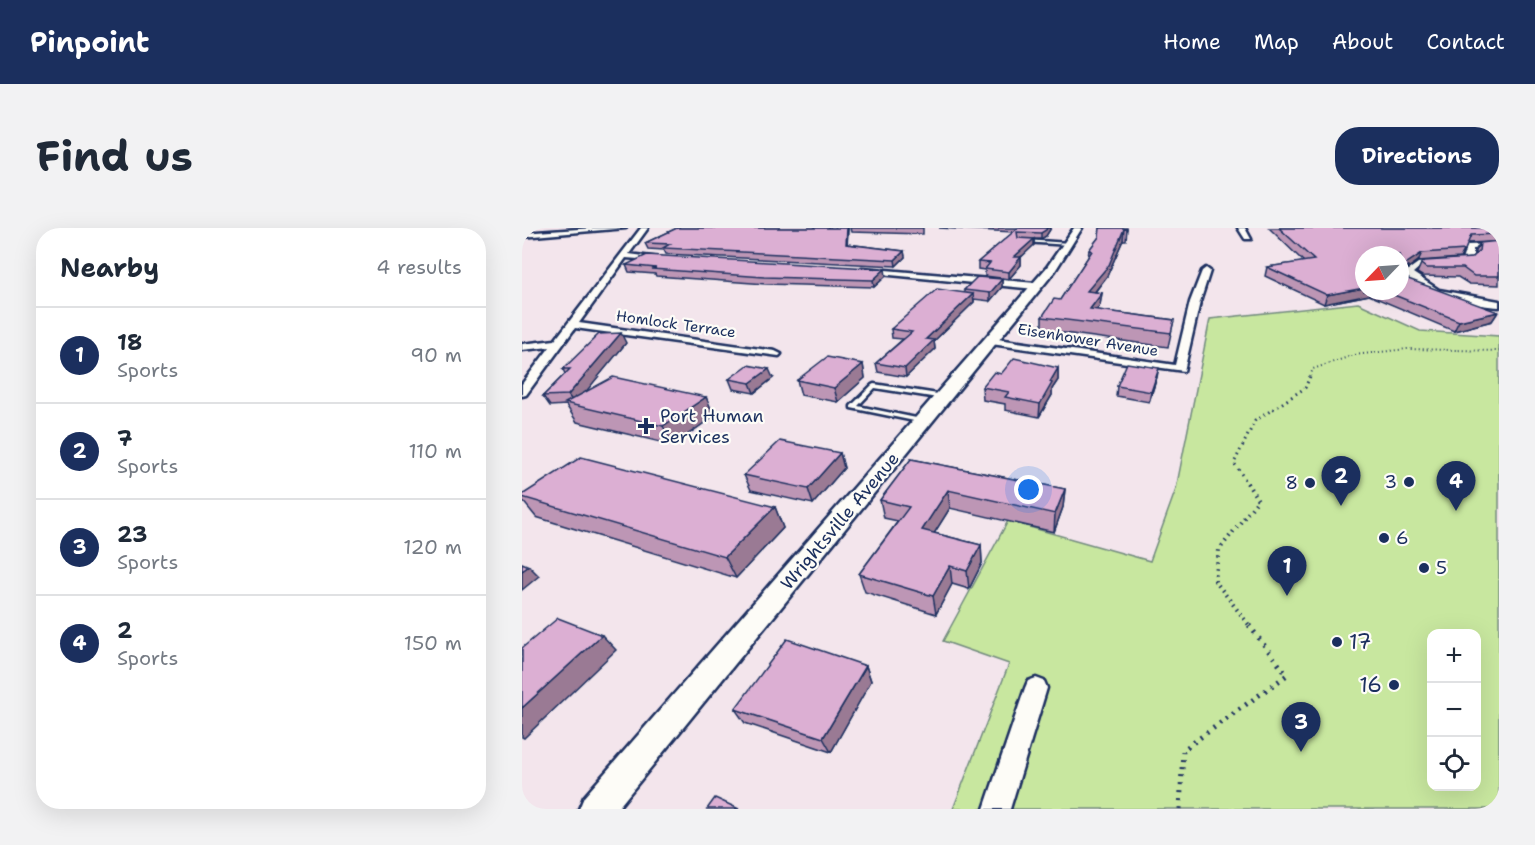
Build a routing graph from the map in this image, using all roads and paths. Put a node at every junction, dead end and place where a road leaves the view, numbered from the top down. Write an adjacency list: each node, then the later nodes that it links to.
1 (623, 228): 4 (street)
2 (645, 228): 9 (street)
3 (1240, 228): 6 (street)
4 (522, 235)
5 (1073, 236): 7 (lane); 13 (street, Wrightsville Avenue)
6 (1248, 237)
7 (1019, 241)
8 (1499, 246): 14 (street)
9 (625, 256): 10 (street); 15 (street)
10 (672, 259)
11 (851, 269): 13 (street)
12 (1206, 271): 16 (street, Eisenhower Avenue)
13 (1036, 286): 16 (street, Wrightsville Avenue)
14 (1499, 304)
15 (572, 325): 17 (street); 20 (street, Homlock Terrace)
16 (991, 341): 22 (street, Wrightsville Avenue)
17 (558, 343): 18 (street); 21 (street)
18 (522, 347)
19 (1499, 351): 27 (path)
20 (775, 354)
21 (522, 392)
22 (944, 397): 23 (street, Wrightsville Avenue); 23 (lane)
23 (924, 421): 25 (street, Wrightsville Avenue)
24 (1036, 688): 26 (street)
25 (596, 809)
26 (998, 809)
27 (1180, 809)

